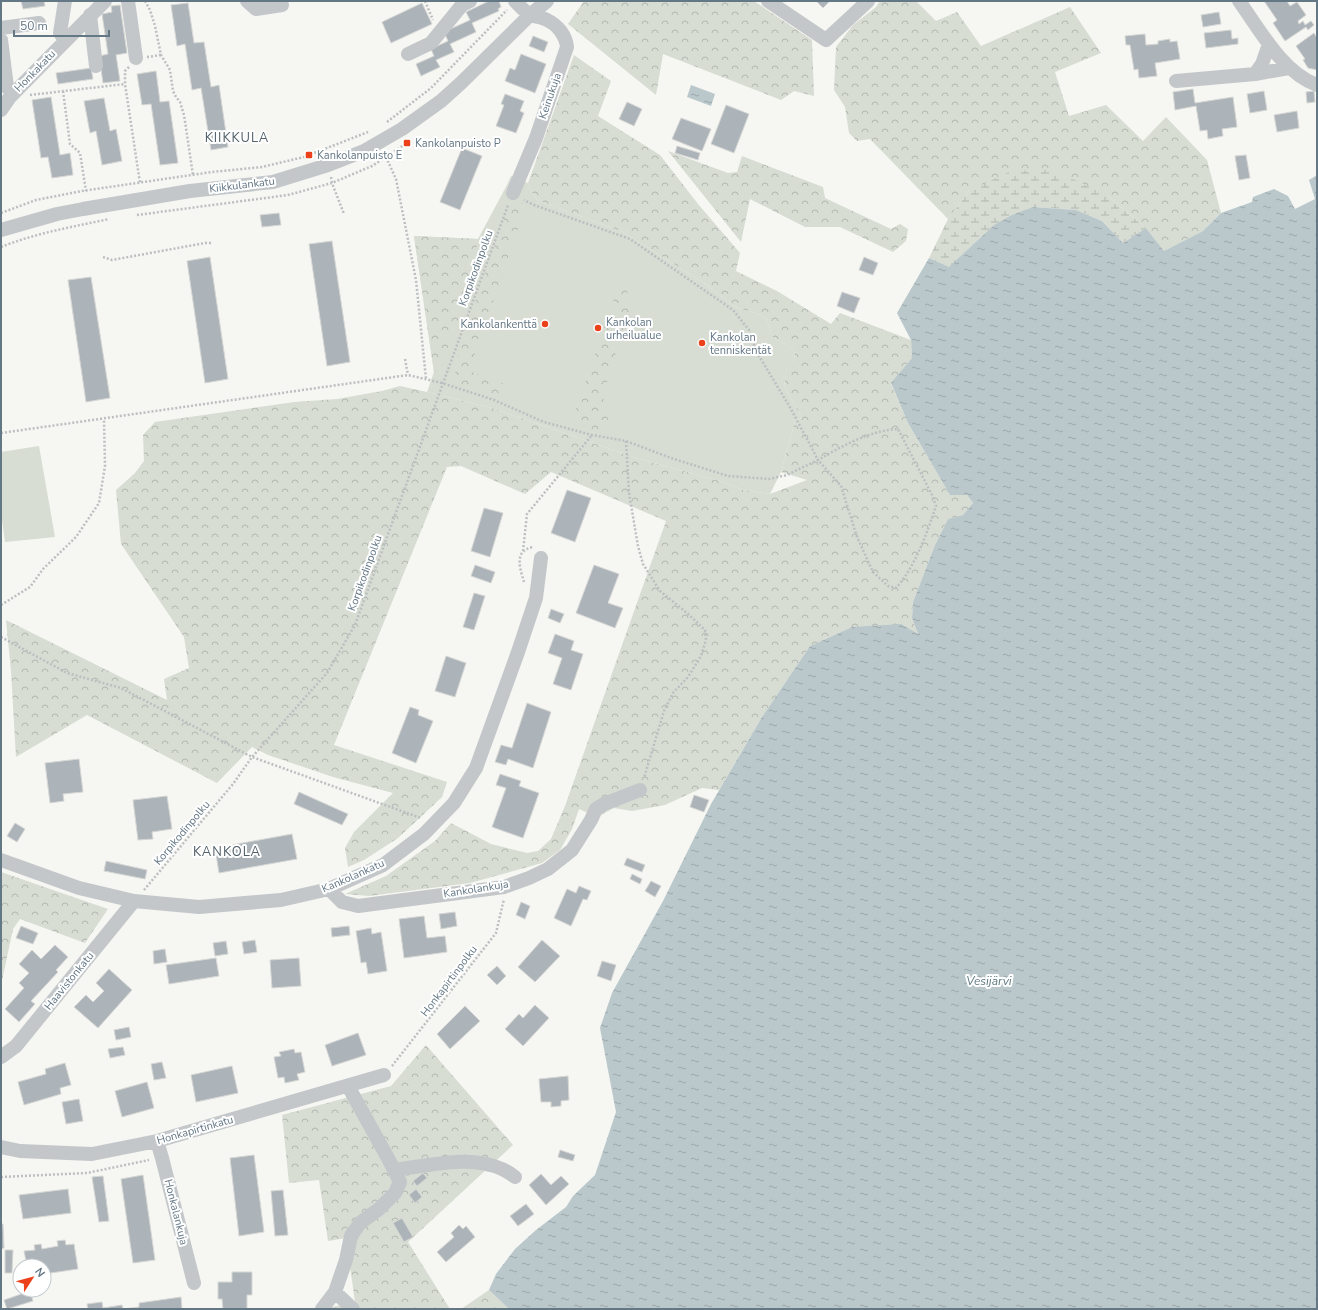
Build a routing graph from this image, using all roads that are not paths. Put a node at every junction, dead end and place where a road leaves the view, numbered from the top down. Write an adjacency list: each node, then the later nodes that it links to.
1 (65, 1): 17 (street)
2 (105, 1): 12 (street, Honkakatu)
3 (128, 1): 20 (street)
4 (247, 1): 11 (street)
5 (470, 1): 19 (street)
6 (515, 1): 13 (street)
7 (547, 1): 13 (street, Kiikkulankatu)
8 (768, 1): 9 (street)
9 (868, 1)
10 (1240, 1): 18 (street)
11 (282, 5)
12 (90, 15): 17 (street, Honkakatu); 21 (street)
13 (530, 15): 28 (street, Keinukuja); 29 (street, Kiikkulankatu)
14 (39, 23): 15 (street)
15 (1, 28)
16 (1, 40): 26 (street)
17 (65, 40): 26 (street, Honkakatu)
18 (1269, 44): 22 (street); 23 (street)
19 (408, 54)
20 (136, 58)
21 (96, 66)
22 (1289, 68): 23 (street); 25 (street)
23 (1255, 74): 24 (street)
24 (1176, 81)
25 (1317, 85)
26 (12, 95): 27 (street, Honkakatu)
27 (1, 110)
28 (513, 194)
29 (2, 226)
30 (539, 552): 33 (street, Kankolankatu)
31 (640, 790): 33 (street, Kankolankuja)
32 (1, 860): 34 (street, Kankolankatu)
33 (329, 889): 34 (street, Kankolankatu)
34 (134, 901): 35 (street, Haavistonkatu)
35 (1, 1057)
36 (384, 1075): 37 (street, Honkapirtinkatu)
37 (348, 1086): 38 (street, Honkapirtinkatu); 40 (street)
38 (157, 1141): 39 (street, Honkapirtinkatu); 42 (street, Honkalankuja)
39 (1, 1147)
40 (394, 1170): 41 (street); 43 (street)
41 (515, 1177)
42 (194, 1284)
43 (335, 1292): 44 (street); 45 (street)
44 (322, 1309)
45 (353, 1309)

